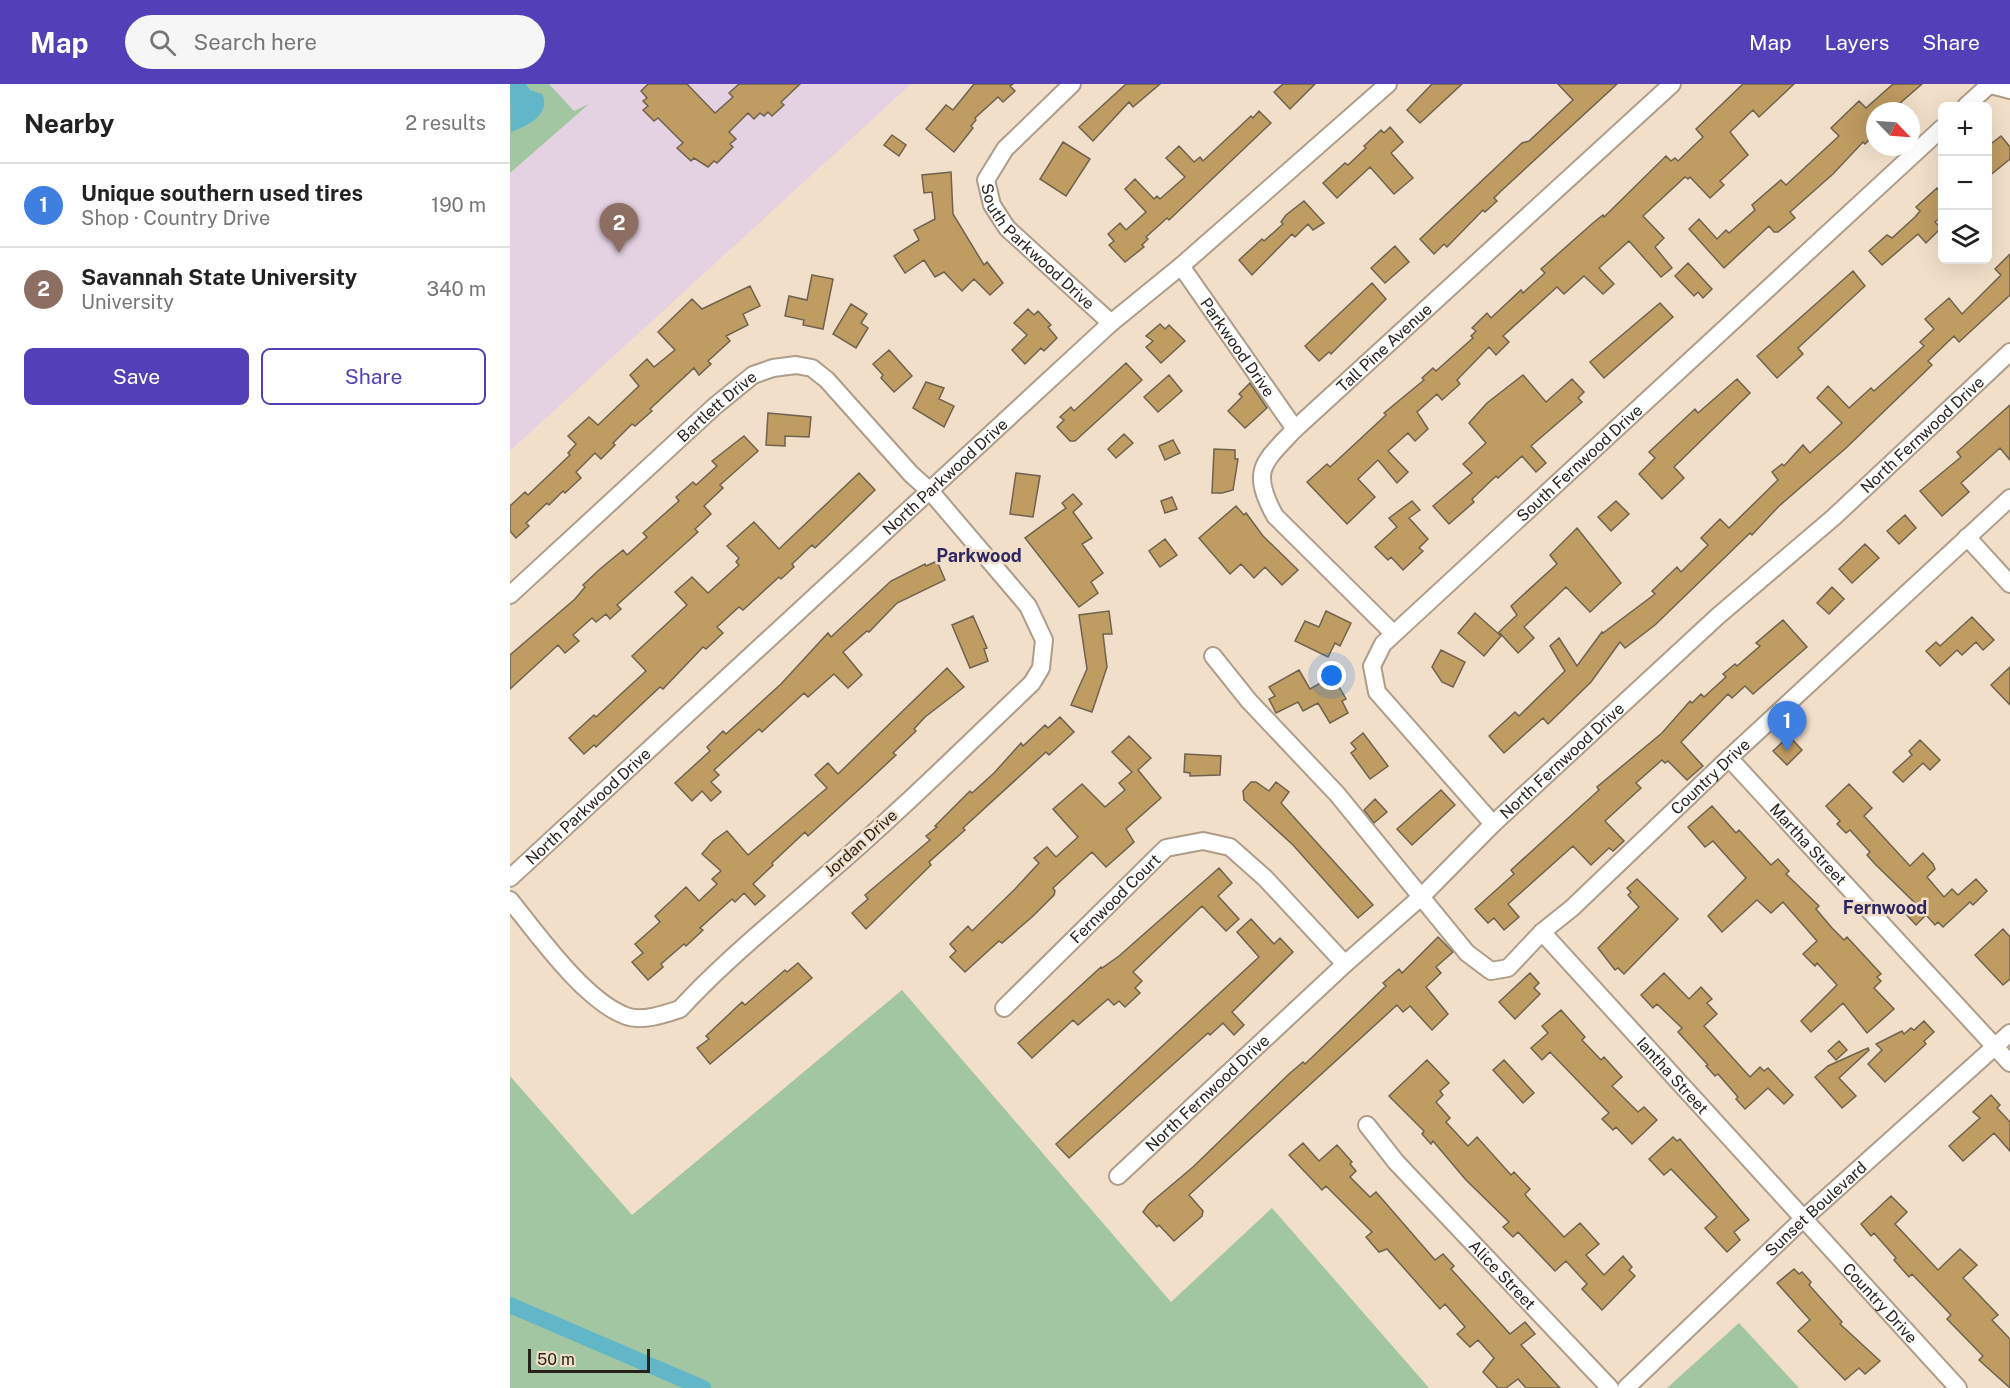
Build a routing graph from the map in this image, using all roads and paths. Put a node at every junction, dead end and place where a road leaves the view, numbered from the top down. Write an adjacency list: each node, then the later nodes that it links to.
1 (1072, 84): 9 (street, South Parkwood Drive)
2 (1388, 84): 8 (street, North Parkwood Drive)
3 (1672, 84): 11 (street, Tall Pine Avenue)
4 (1988, 85): 5 (street); 6 (street)
5 (2010, 90)
6 (1970, 102)
7 (1938, 132): 17 (street, South Fernwood Drive)
8 (1181, 266): 9 (street, North Parkwood Drive); 11 (street, Parkwood Drive)
9 (1111, 323): 12 (street, North Parkwood Drive)
10 (2010, 352): 20 (street, North Fernwood Drive)
11 (1295, 429): 17 (street, Tall Pine Avenue)
12 (931, 492): 16 (street, Bartlett Drive); 21 (street, North Parkwood Drive); 23 (street, Jordan Drive)
13 (2010, 498): 14 (street, Country Drive)
14 (1967, 537): 15 (street); 19 (street, Country Drive)
15 (2010, 584)
16 (510, 595)
17 (1393, 633): 20 (street, South Fernwood Drive)
18 (1213, 656): 22 (street, Country Drive)
19 (1729, 758): 24 (street, Country Drive); 28 (street, Martha Street)
20 (1493, 824): 22 (street, North Fernwood Drive)
21 (510, 878)
22 (1422, 896): 24 (street, Country Drive); 25 (street, North Fernwood Drive)
23 (510, 900)
24 (1542, 932): 32 (street, Iantha Street)
25 (1345, 964): 26 (street, Fernwood Court); 31 (street, North Fernwood Drive)
26 (1005, 1008)
27 (2010, 1033): 28 (street, Sunset Boulevard)
28 (1995, 1047): 29 (street, Martha Street); 32 (street, Sunset Boulevard)
29 (2010, 1063)
30 (1367, 1125): 33 (street, Alice Street)
31 (1118, 1176)
32 (1802, 1220): 34 (street, Sunset Boulevard); 35 (street, Country Drive)
33 (1610, 1388)
34 (1626, 1388)
35 (1958, 1388)

